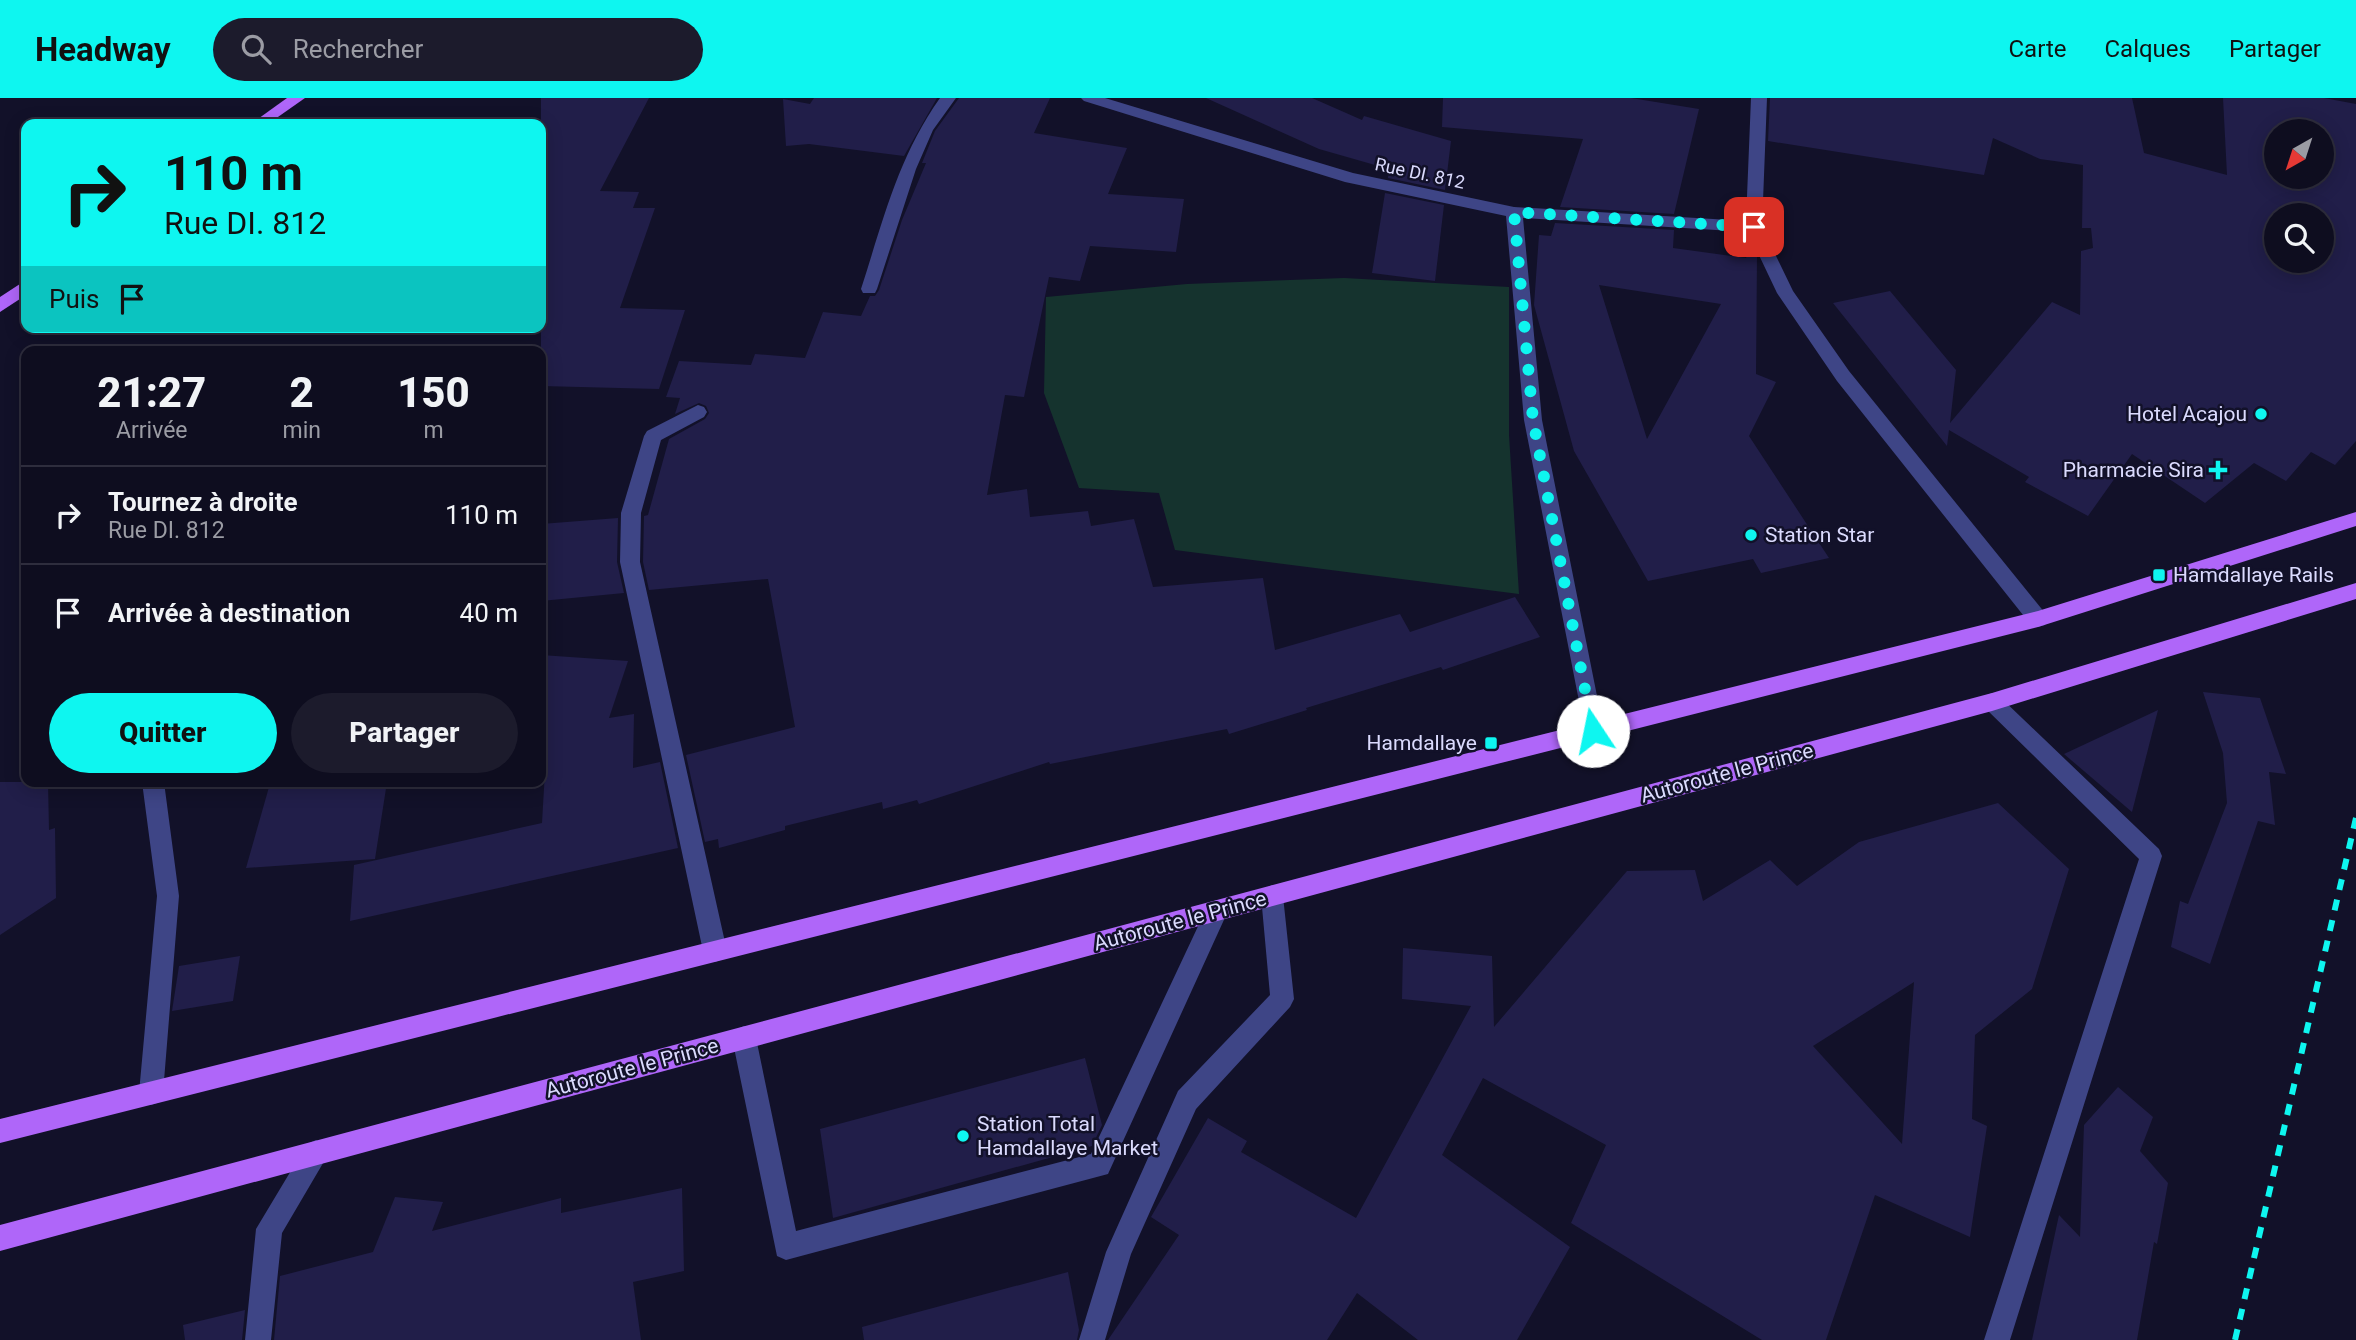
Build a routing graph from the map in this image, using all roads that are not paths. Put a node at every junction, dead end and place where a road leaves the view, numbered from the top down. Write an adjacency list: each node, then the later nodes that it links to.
1 (297, 98): 5 (main road)
2 (948, 98): 8 (street)
3 (1089, 98): 6 (street, Rue DI. 812)
4 (1759, 98): 7 (street)
5 (266, 119)
6 (1514, 212): 7 (street, Rue DI. 812); 16 (street)
7 (1754, 227): 14 (street)
8 (869, 289)
9 (21, 290): 10 (main road)
10 (0, 306)
11 (698, 412): 20 (street)
12 (2356, 519): 14 (main road)
13 (2356, 591): 15 (main road, Autoroute le Prince)
14 (2038, 619): 16 (main road)
15 (1992, 702): 18 (main road, Autoroute le Prince); 28 (street)
16 (1593, 731): 20 (main road)
17 (154, 787): 22 (street)
18 (1272, 896): 19 (main road, Autoroute le Prince); 27 (street)
19 (1217, 911): 21 (main road, Autoroute le Prince); 21 (street)
20 (715, 951): 22 (main road)
21 (744, 1038): 24 (main road, Autoroute le Prince)
22 (151, 1093): 23 (main road)
23 (0, 1131)
24 (316, 1153): 25 (main road, Autoroute le Prince); 26 (street)
25 (0, 1238)
26 (258, 1340)
27 (1092, 1340)
28 (1997, 1340)

